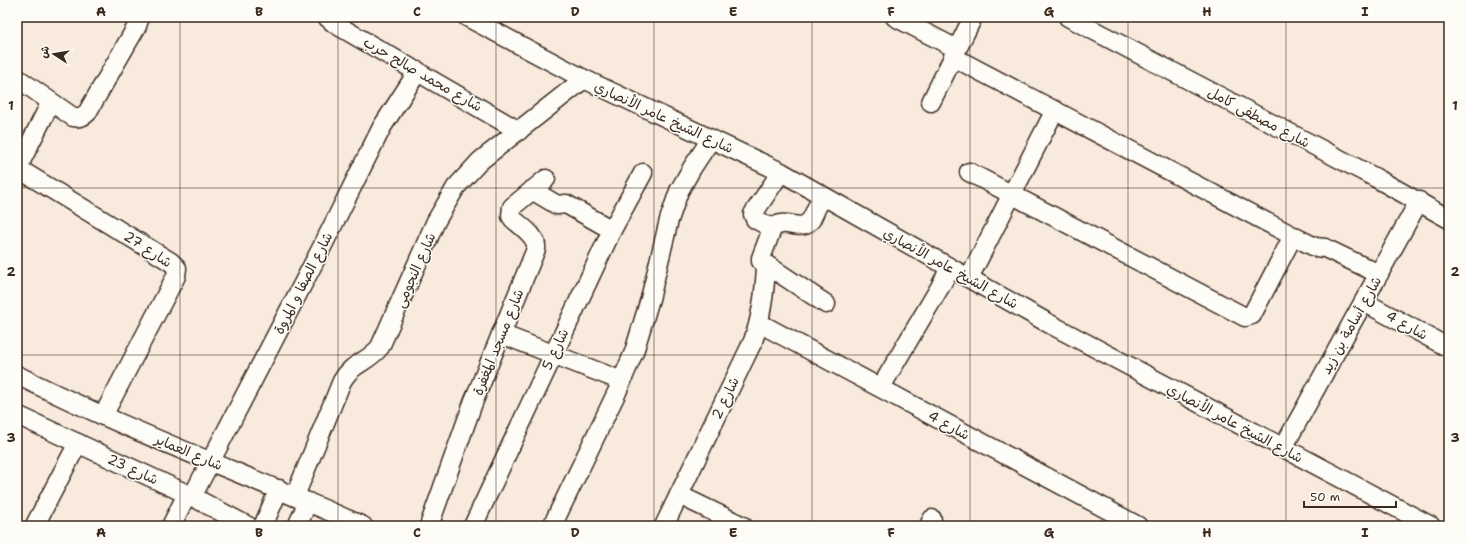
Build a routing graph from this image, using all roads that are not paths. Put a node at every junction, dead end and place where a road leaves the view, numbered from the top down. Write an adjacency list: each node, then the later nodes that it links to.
1 (140, 17): 11 (street)
2 (327, 17): 8 (street, شارع محمد صالح حرب)
3 (467, 17): 10 (street, شارع الشيخ عامر الأنصاري)
4 (895, 17): 7 (street)
5 (973, 17): 7 (street)
6 (1068, 17): 22 (street, شارع مصطفى كامل)
7 (955, 53): 12 (street); 13 (street)
8 (418, 71): 14 (street, شارع محمد صالح حرب); 44 (street, شارع الصفا و المروة)
9 (17, 78): 11 (street)
10 (584, 79): 14 (street, شارع النجومى); 15 (street, شارع الشيخ عامر الأنصاري)
11 (51, 102): 16 (street)
12 (930, 102)
13 (1055, 110): 20 (street); 26 (street)
14 (519, 131): 47 (street, شارع النجومى)
15 (711, 139): 17 (street, شارع الشيخ عامر الأنصاري); 38 (street)
16 (17, 169): 41 (street, شارع 27)
17 (781, 172): 21 (street, شارع الشيخ عامر الأنصاري); 24 (street)
18 (969, 172): 20 (street)
19 (643, 173): 25 (street, شارع 5)
20 (1011, 195): 26 (street); 30 (street)
21 (822, 196): 24 (street); 28 (street, شارع الشيخ عامر الأنصاري)
22 (1419, 201): 23 (street, شارع مصطفى كامل); 29 (street, شارع أسامة بن زيد)
23 (1449, 219)
24 (771, 228): 27 (street, شارع 2)
25 (612, 230): 34 (street, شارع مسجد المغفرة); 36 (street, شارع 5)
26 (1293, 236): 29 (street)
27 (766, 265): 32 (street); 33 (street, شارع 2)
28 (950, 268): 30 (street, شارع الشيخ عامر الأنصاري); 39 (street)
29 (1380, 274): 31 (street, شارع أسامة بن زيد)
30 (968, 278): 43 (street, شارع الشيخ عامر الأنصاري)
31 (1364, 302): 35 (street, شارع 4); 43 (street, شارع أسامة بن زيد)
32 (826, 304)
33 (759, 323): 39 (street, شارع 4); 45 (street, شارع 2)
34 (501, 334): 36 (street); 55 (street, شارع مسجد المغفرة)
35 (1449, 348)
36 (552, 355): 38 (street); 56 (street, شارع 5)
37 (17, 375): 41 (street, شارع العماير)
38 (622, 381): 57 (street)
39 (881, 387): 60 (street, شارع 4)
40 (17, 414): 42 (street, شارع 23)
41 (103, 416): 44 (street, شارع العماير)
42 (78, 443): 46 (street, شارع 23); 49 (street)
43 (1283, 448): 61 (street, شارع الشيخ عامر الأنصاري)
44 (211, 462): 46 (street, شارع الصفا و المروة); 47 (street, شارع العماير)
45 (679, 495): 58 (street, شارع 2); 59 (street)
46 (189, 496): 50 (street, شارع الصفا و المروة); 51 (street, شارع 23)
47 (294, 496): 48 (street, شارع العماير); 52 (street); 53 (street)
48 (335, 520): 54 (street, شارع العماير)
49 (36, 524)
50 (171, 526)
51 (248, 526)
52 (263, 526)
53 (297, 526)
54 (363, 526)
55 (429, 526)
56 (473, 526)
57 (552, 526)
58 (664, 526)
59 (743, 526)
60 (1138, 526)
61 (1431, 526)

